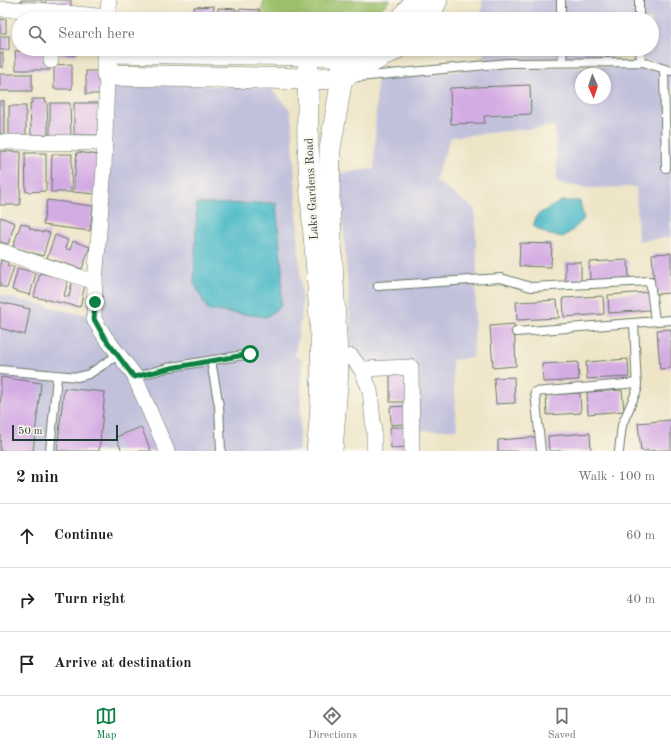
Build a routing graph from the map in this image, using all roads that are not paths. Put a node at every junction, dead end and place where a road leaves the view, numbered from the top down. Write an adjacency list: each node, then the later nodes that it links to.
1 (109, 0): 8 (street)
2 (416, 0): 9 (main road)
3 (438, 0): 10 (main road)
4 (561, 0): 11 (lane)
5 (639, 0): 12 (lane)
6 (0, 9): 7 (street)
7 (25, 12)
8 (108, 12)
9 (407, 12)
10 (432, 12)
11 (562, 12)
12 (640, 12)
13 (107, 56): 22 (main road)
14 (308, 56): 24 (main road, Lake Gardens Road)
15 (347, 56): 23 (main road, Lake Gardens Road)
16 (383, 56): 23 (main road)
17 (562, 56): 19 (lane)
18 (641, 56): 20 (lane)
19 (562, 62): 20 (lane); 23 (lane)
20 (641, 62): 21 (lane)
21 (668, 70): 27 (lane)
22 (107, 75): 24 (main road); 26 (street)
23 (342, 78): 24 (main road); 38 (main road, Lake Gardens Road)
24 (309, 79): 38 (main road, Lake Gardens Road)
25 (0, 142): 26 (street)
26 (105, 143): 29 (street)
27 (666, 168)
28 (0, 251): 29 (street)
29 (95, 282): 36 (street)
30 (378, 286): 32 (lane)
31 (671, 320): 32 (lane)
32 (656, 321): 33 (lane)
33 (634, 323): 34 (lane); 43 (lane)
34 (516, 332)
35 (250, 354): 37 (lane)
36 (118, 355): 41 (lane); 42 (street)
37 (211, 361): 42 (lane); 46 (lane)
38 (337, 366): 39 (street); 47 (main road); 48 (main road)
39 (361, 369): 49 (street); 50 (street)
40 (0, 370): 41 (lane)
41 (57, 376): 44 (lane)
42 (134, 377): 45 (street)
43 (637, 383): 51 (lane); 52 (lane)
44 (50, 451)
45 (167, 451)
46 (221, 451)
47 (317, 451)
48 (332, 451)
49 (374, 451)
50 (412, 451)
51 (541, 451)
52 (619, 451)

